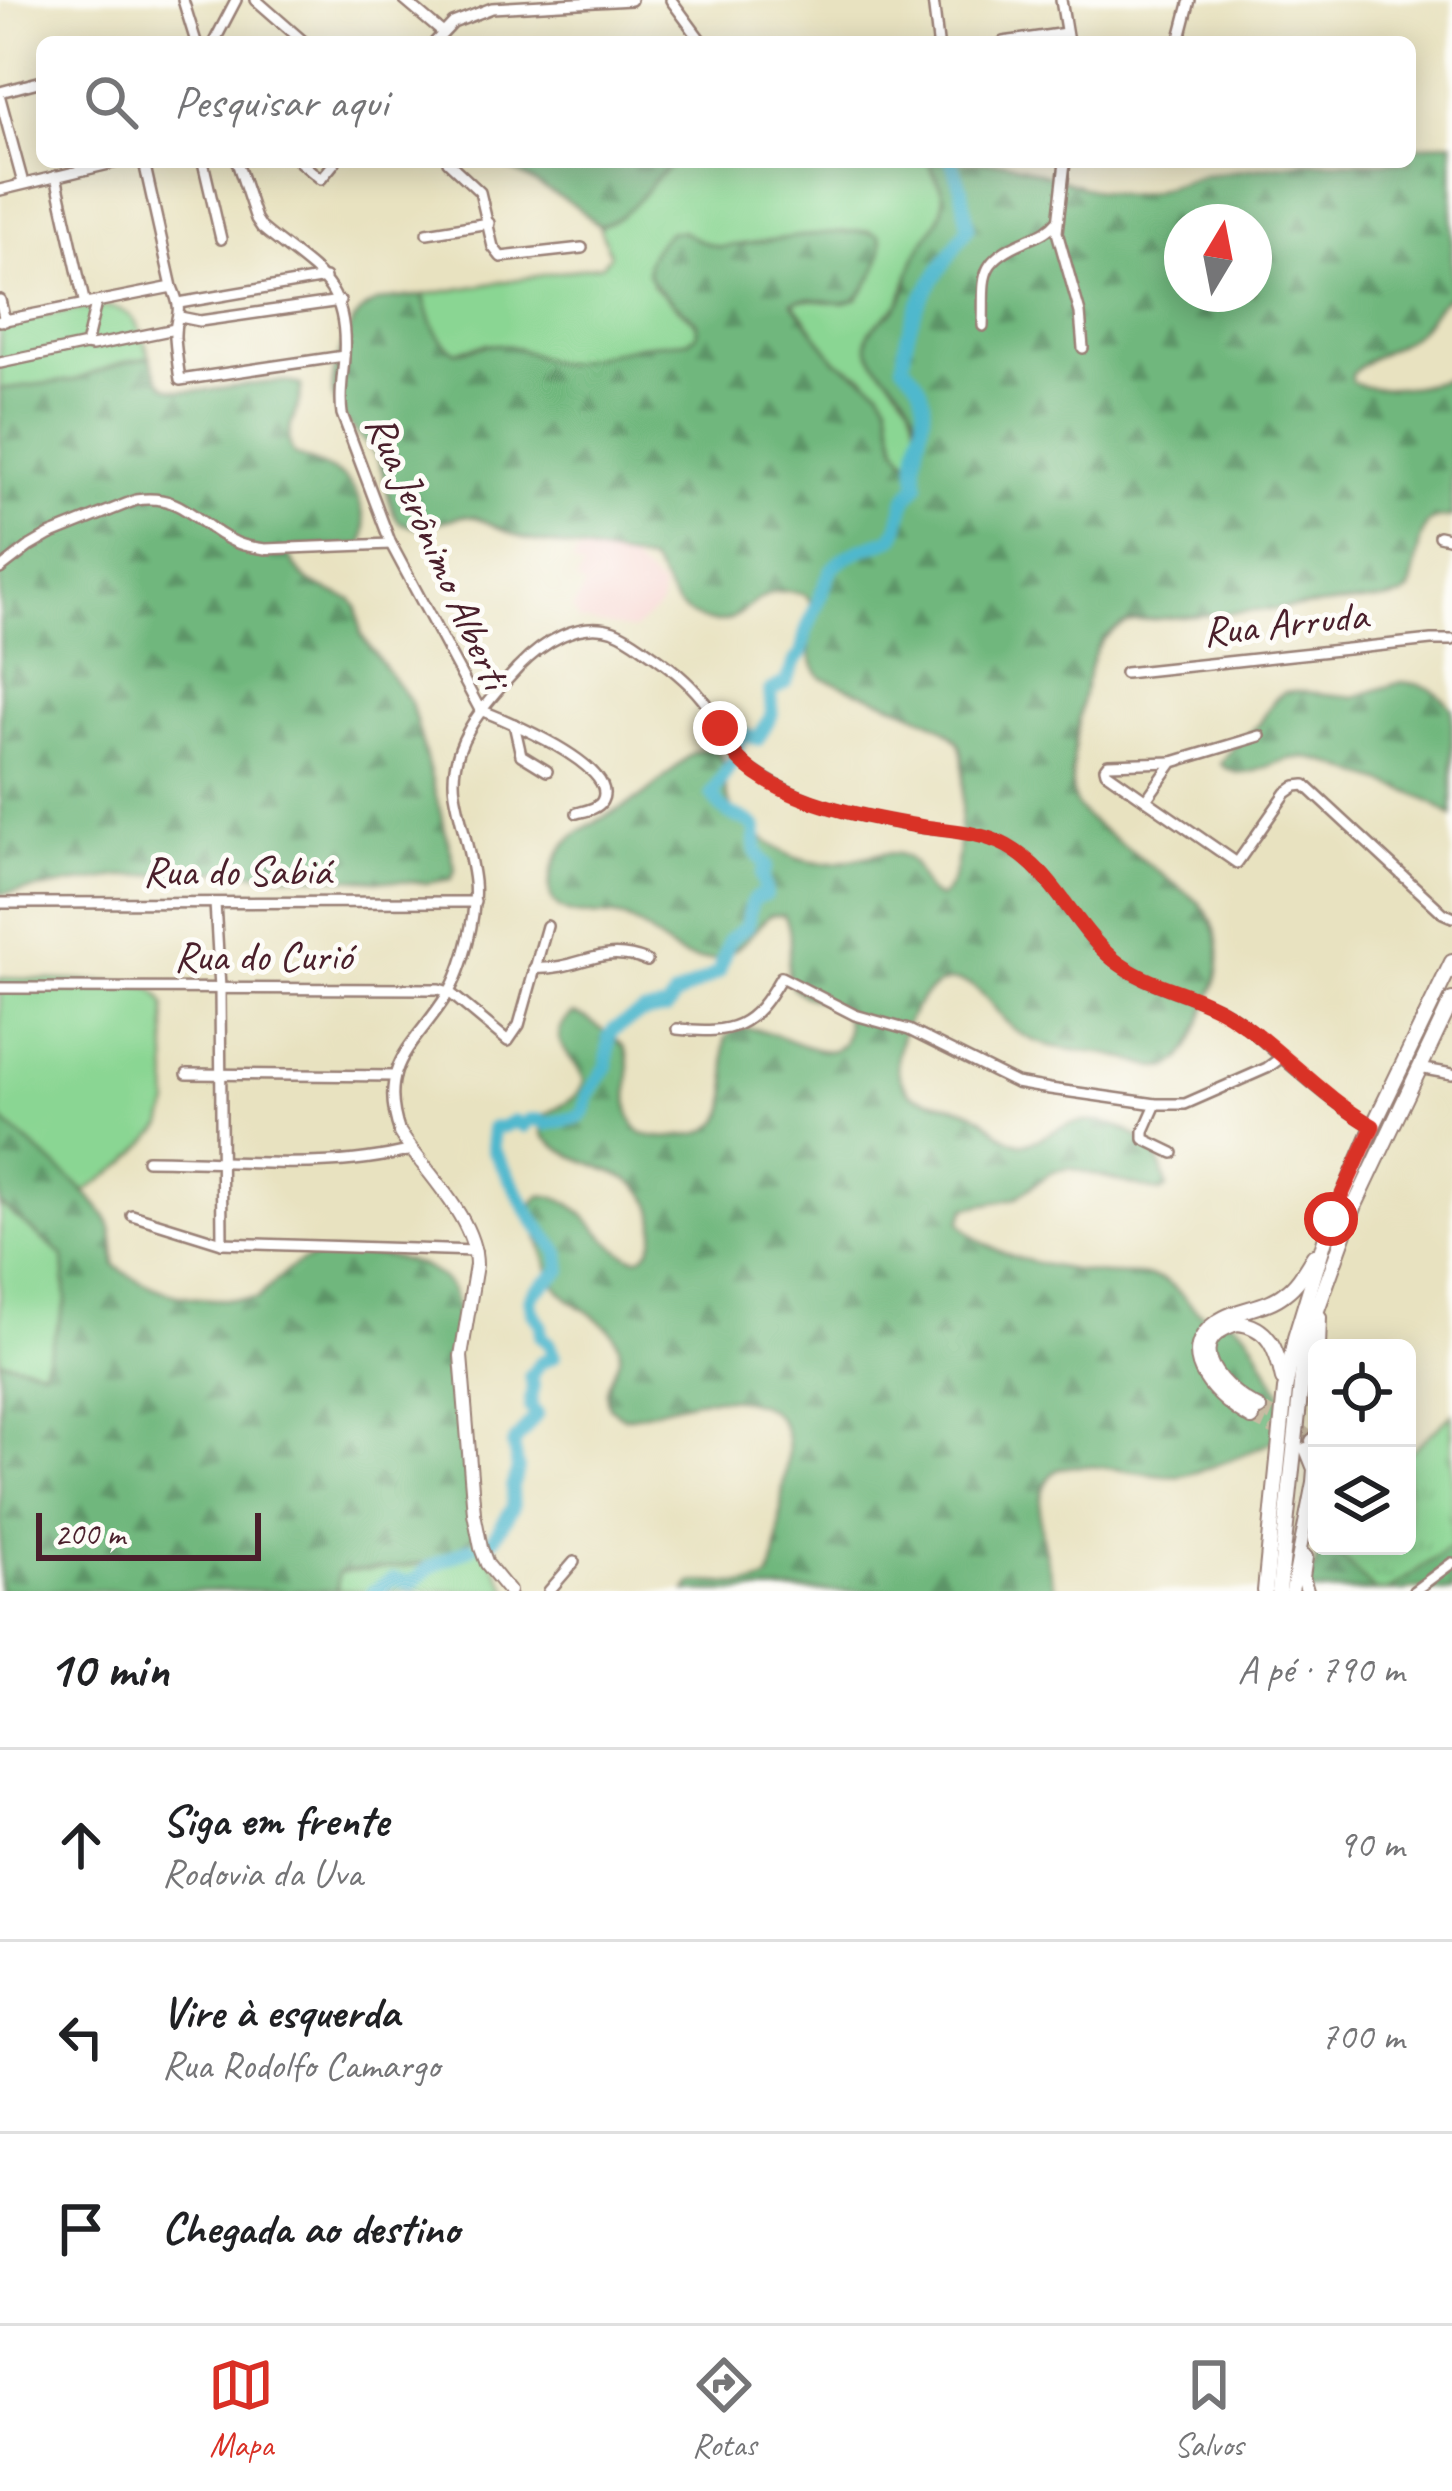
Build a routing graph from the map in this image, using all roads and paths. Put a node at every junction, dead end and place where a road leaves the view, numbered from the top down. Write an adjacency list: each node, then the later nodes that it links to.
1 (184, 0): 10 (street)
2 (236, 0): 11 (street)
3 (256, 0): 12 (street)
4 (404, 0): 13 (street)
5 (631, 0): 14 (street)
6 (671, 0): 15 (street)
7 (933, 0): 16 (street)
8 (1061, 0): 17 (street)
9 (1190, 0): 18 (street)
10 (194, 36)
11 (217, 36)
12 (297, 36)
13 (438, 36)
14 (440, 36)
15 (698, 36)
16 (937, 36)
17 (1067, 36)
18 (1181, 36)
19 (36, 83): 20 (street)
20 (0, 95): 30 (street)
21 (91, 168): 29 (street)
22 (145, 168): 38 (street)
23 (204, 168): 35 (street)
24 (239, 168): 37 (street, Rua Jerônimo Alberti)
25 (307, 168): 26 (street)
26 (329, 168)
27 (455, 168): 33 (street)
28 (1064, 168): 32 (street)
29 (56, 176): 30 (street); 42 (street)
30 (22, 183): 31 (street)
31 (0, 190)
32 (1057, 221): 45 (street); 48 (street)
33 (489, 223): 34 (street); 36 (street)
34 (427, 232)
35 (220, 239)
36 (582, 248)
37 (325, 278): 40 (street, Rua Jerônimo Alberti); 41 (street)
38 (172, 287): 41 (street); 42 (street)
39 (0, 300): 44 (street)
40 (340, 301): 43 (street); 49 (street, Rua Jerônimo Alberti)
41 (179, 303): 43 (street)
42 (91, 304): 44 (street); 47 (street)
43 (179, 317): 46 (street)
44 (2, 321)
45 (983, 326)
46 (175, 329): 47 (street); 49 (street)
47 (86, 345): 50 (street)
48 (1083, 348)
49 (344, 356): 53 (street, Rua Jerônimo Alberti)
50 (0, 363)
51 (1438, 536): 52 (street)
52 (1452, 539)
53 (391, 544): 54 (street); 57 (street, Rua Jerônimo Alberti)
54 (0, 568)
55 (1452, 640): 56 (street, Rua Arruda)
56 (1125, 673)
57 (480, 710): 58 (street); 64 (street, Rua Jerônimo Alberti); 78 (street)
58 (514, 724): 61 (street); 63 (street)
59 (1260, 736): 60 (street)
60 (1173, 762): 62 (street); 62 (street)
61 (547, 771)
62 (1146, 800): 67 (street)
63 (577, 813)
64 (475, 902): 66 (street, Rua do Sabiá); 74 (street, Rua Jerônimo Alberti)
65 (0, 903): 66 (street, Rua do Sabiá)
66 (215, 903): 73 (street)
67 (1452, 917)
68 (547, 926): 71 (street)
69 (647, 961): 71 (street)
70 (1452, 962): 85 (main road)
71 (534, 968): 74 (street)
72 (0, 988): 73 (street, Rua do Curió)
73 (220, 988): 74 (street, Rua do Curió); 81 (street)
74 (449, 992): 83 (street, Rua Jerônimo Alberti)
75 (1452, 1001): 77 (main road)
76 (677, 1029): 84 (street)
77 (1444, 1034): 79 (main road)
78 (1282, 1057): 84 (street); 85 (street)
79 (1419, 1068): 82 (street); 85 (main road)
80 (187, 1074): 81 (street)
81 (220, 1074): 83 (street); 90 (street)
82 (1452, 1074)
83 (395, 1076): 86 (street)
84 (1156, 1104): 88 (street)
85 (1381, 1130): 92 (main road); 95 (main road)
86 (400, 1132): 87 (street)
87 (412, 1150): 90 (street); 94 (street)
88 (1173, 1153)
89 (147, 1160): 90 (street)
90 (221, 1160): 93 (street)
91 (132, 1215): 93 (street)
92 (1325, 1236): 97 (main road); 97 (main road)
93 (222, 1243): 94 (street)
94 (476, 1251): 102 (street)
95 (1319, 1305): 96 (main road); 105 (main road)
96 (1318, 1339)
97 (1285, 1390): 104 (main road)
98 (1312, 1447): 106 (street)
99 (1308, 1547): 107 (street)
100 (574, 1562): 103 (street)
101 (1452, 1562): 108 (street)
102 (509, 1591)
103 (549, 1591)
104 (1265, 1591)
105 (1279, 1591)
106 (1292, 1591)
107 (1306, 1591)
108 (1414, 1591)

